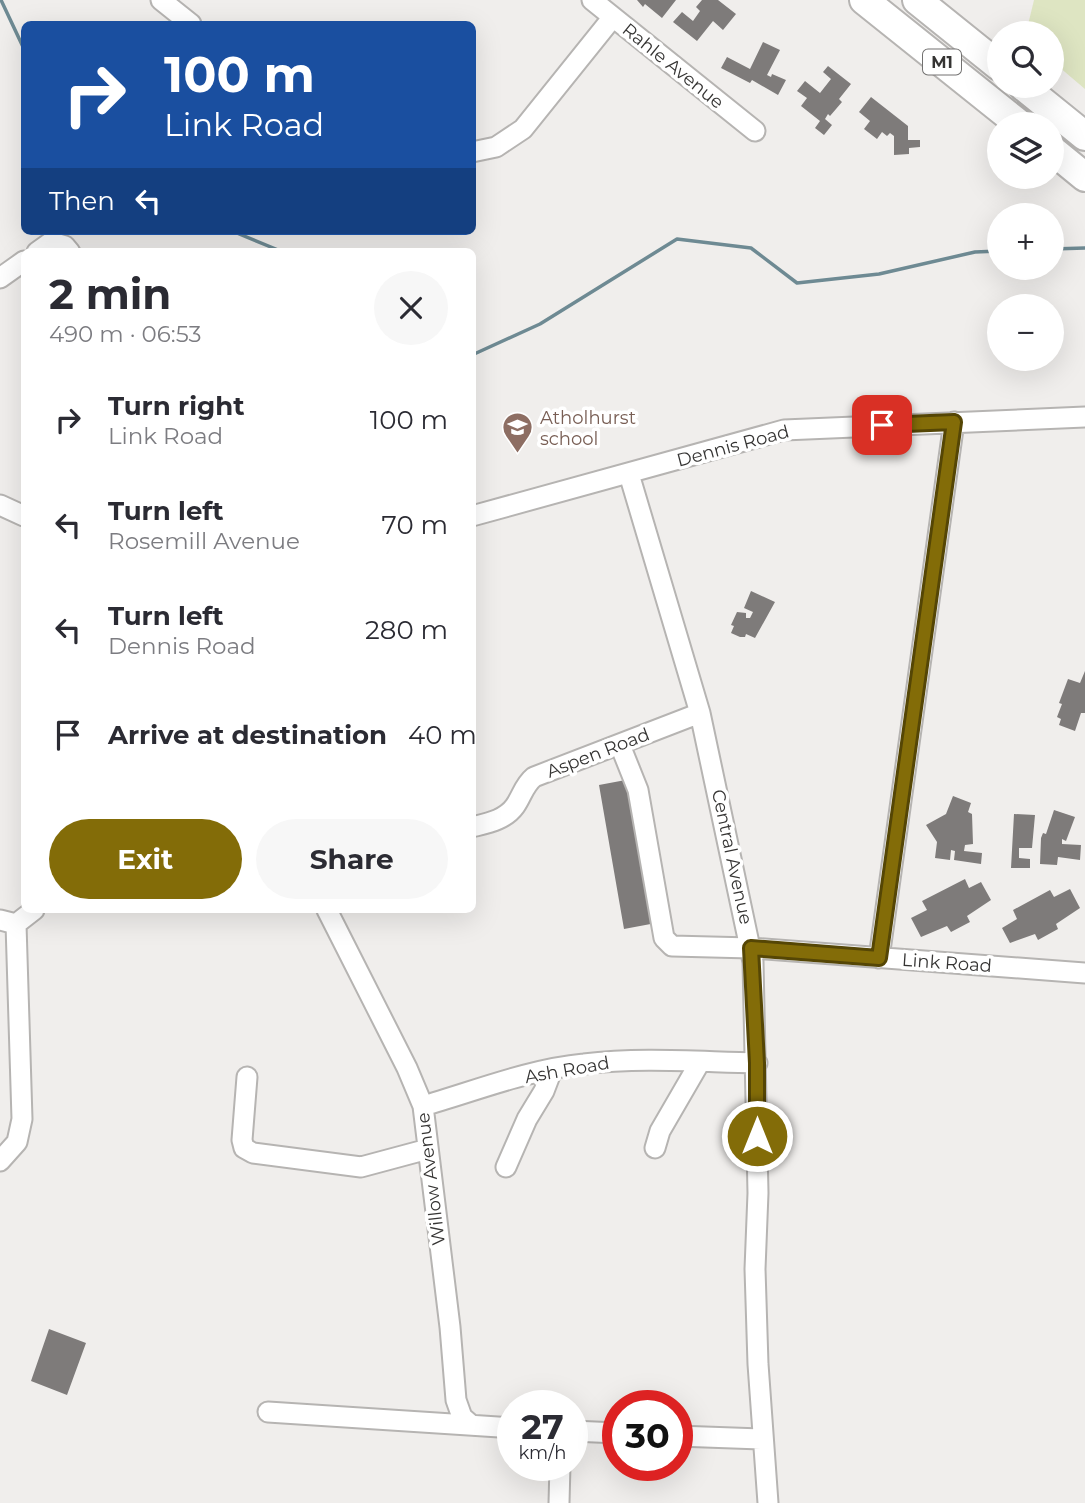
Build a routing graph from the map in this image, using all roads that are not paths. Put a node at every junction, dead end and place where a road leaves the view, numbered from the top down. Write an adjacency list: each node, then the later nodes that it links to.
1 (161, 0): 6 (street)
2 (592, 0): 5 (street, Rahle Avenue)
3 (864, 0): 9 (highway, M1)
4 (917, 0): 7 (highway, M1)
5 (613, 17): 10 (street, Rahle Avenue); 12 (street)
6 (187, 21)
7 (987, 56)
8 (1038, 98): 11 (highway)
9 (1005, 112)
10 (755, 131)
11 (1085, 136)
12 (476, 151)
13 (1064, 160): 14 (highway)
14 (1085, 177)
15 (44, 247): 16 (street)
16 (67, 248)
17 (21, 263): 18 (street)
18 (0, 278)
19 (1085, 417): 20 (street, Dennis Road)
20 (954, 422): 21 (street, Dennis Road); 32 (street)
21 (629, 474): 24 (street, Dennis Road); 25 (street, Central Avenue)
22 (0, 505): 23 (street)
23 (21, 515)
24 (476, 515)
25 (700, 713): 26 (street, Aspen Road); 31 (street, Central Avenue)
26 (620, 745): 27 (street, Aspen Road); 31 (street, Link Road)
27 (476, 826)
28 (28, 913): 30 (street)
29 (329, 913): 38 (street, Willow Avenue)
30 (8, 922): 41 (street)
31 (751, 948): 32 (street, Link Road); 35 (street, Central Avenue)
32 (879, 958): 33 (street, Link Road)
33 (1085, 973)
34 (699, 1062): 35 (street, Ash Road); 36 (street, Ash Road); 39 (street)
35 (757, 1063): 47 (street, Central Avenue)
36 (552, 1070): 38 (street, Ash Road); 42 (street)
37 (247, 1076): 40 (street)
38 (423, 1107): 40 (street, Willow Avenue)
39 (655, 1148)
40 (428, 1149): 44 (street, Willow Avenue)
41 (0, 1161)
42 (506, 1167)
43 (268, 1412): 44 (street)
44 (469, 1423): 45 (street)
45 (497, 1426)
46 (693, 1437): 47 (street)
47 (761, 1439): 50 (street, Central Avenue)
48 (560, 1481): 49 (street)
49 (559, 1503)
50 (768, 1503)

